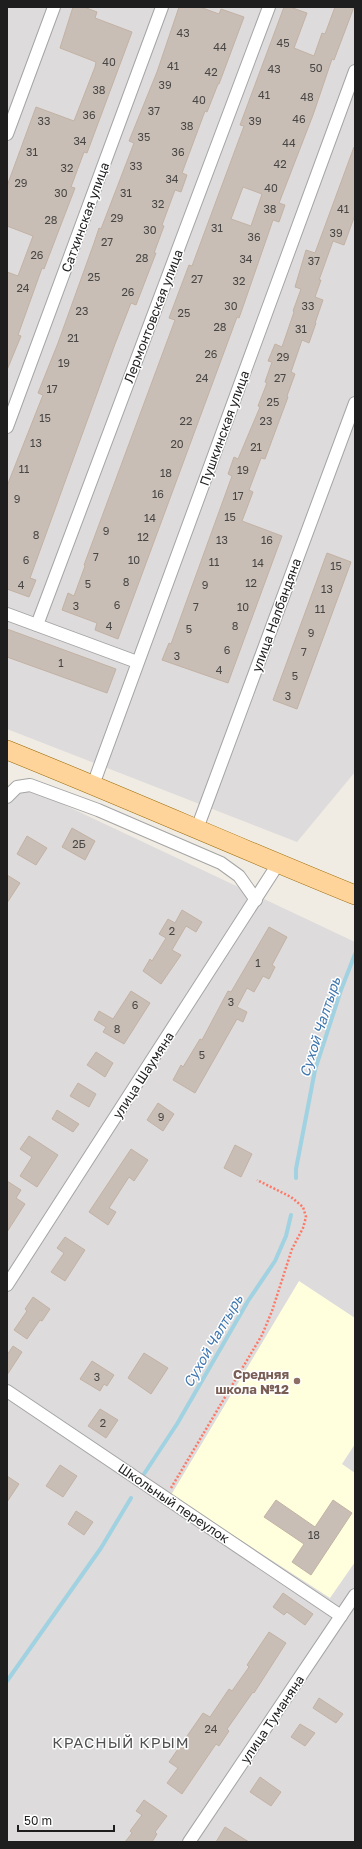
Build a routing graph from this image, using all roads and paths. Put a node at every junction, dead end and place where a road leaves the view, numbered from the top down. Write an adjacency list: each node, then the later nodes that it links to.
1 (54, 7): 5 (street)
2 (162, 7): 7 (street, Сатхинская улица)
3 (269, 7): 9 (street, Лермонтовская улица)
4 (355, 71): 10 (street, Пушкинская улица)
5 (7, 134)
6 (355, 403): 15 (street, улица Налбандяна)
7 (7, 427)
8 (7, 614): 9 (street)
9 (37, 625): 10 (street)
10 (137, 662): 12 (street, Пушкинская улица)
11 (7, 750): 12 (main road)
12 (93, 784): 14 (main road)
13 (7, 797): 19 (street)
14 (177, 820): 15 (main road); 16 (main road)
15 (198, 826): 17 (main road)
16 (278, 864): 18 (main road); 19 (street, улица Шаумяна)
17 (355, 888)
18 (355, 896)
19 (256, 900): 21 (street, улица Шаумяна)
20 (257, 1180): 23 (path)
21 (7, 1285)
22 (7, 1391): 23 (street, Школьный переулок)
23 (166, 1497): 25 (street, Школьный переулок)
24 (355, 1595): 25 (street, улица Туманяна)
25 (341, 1616): 26 (street, улица Туманяна)
26 (189, 1842)

